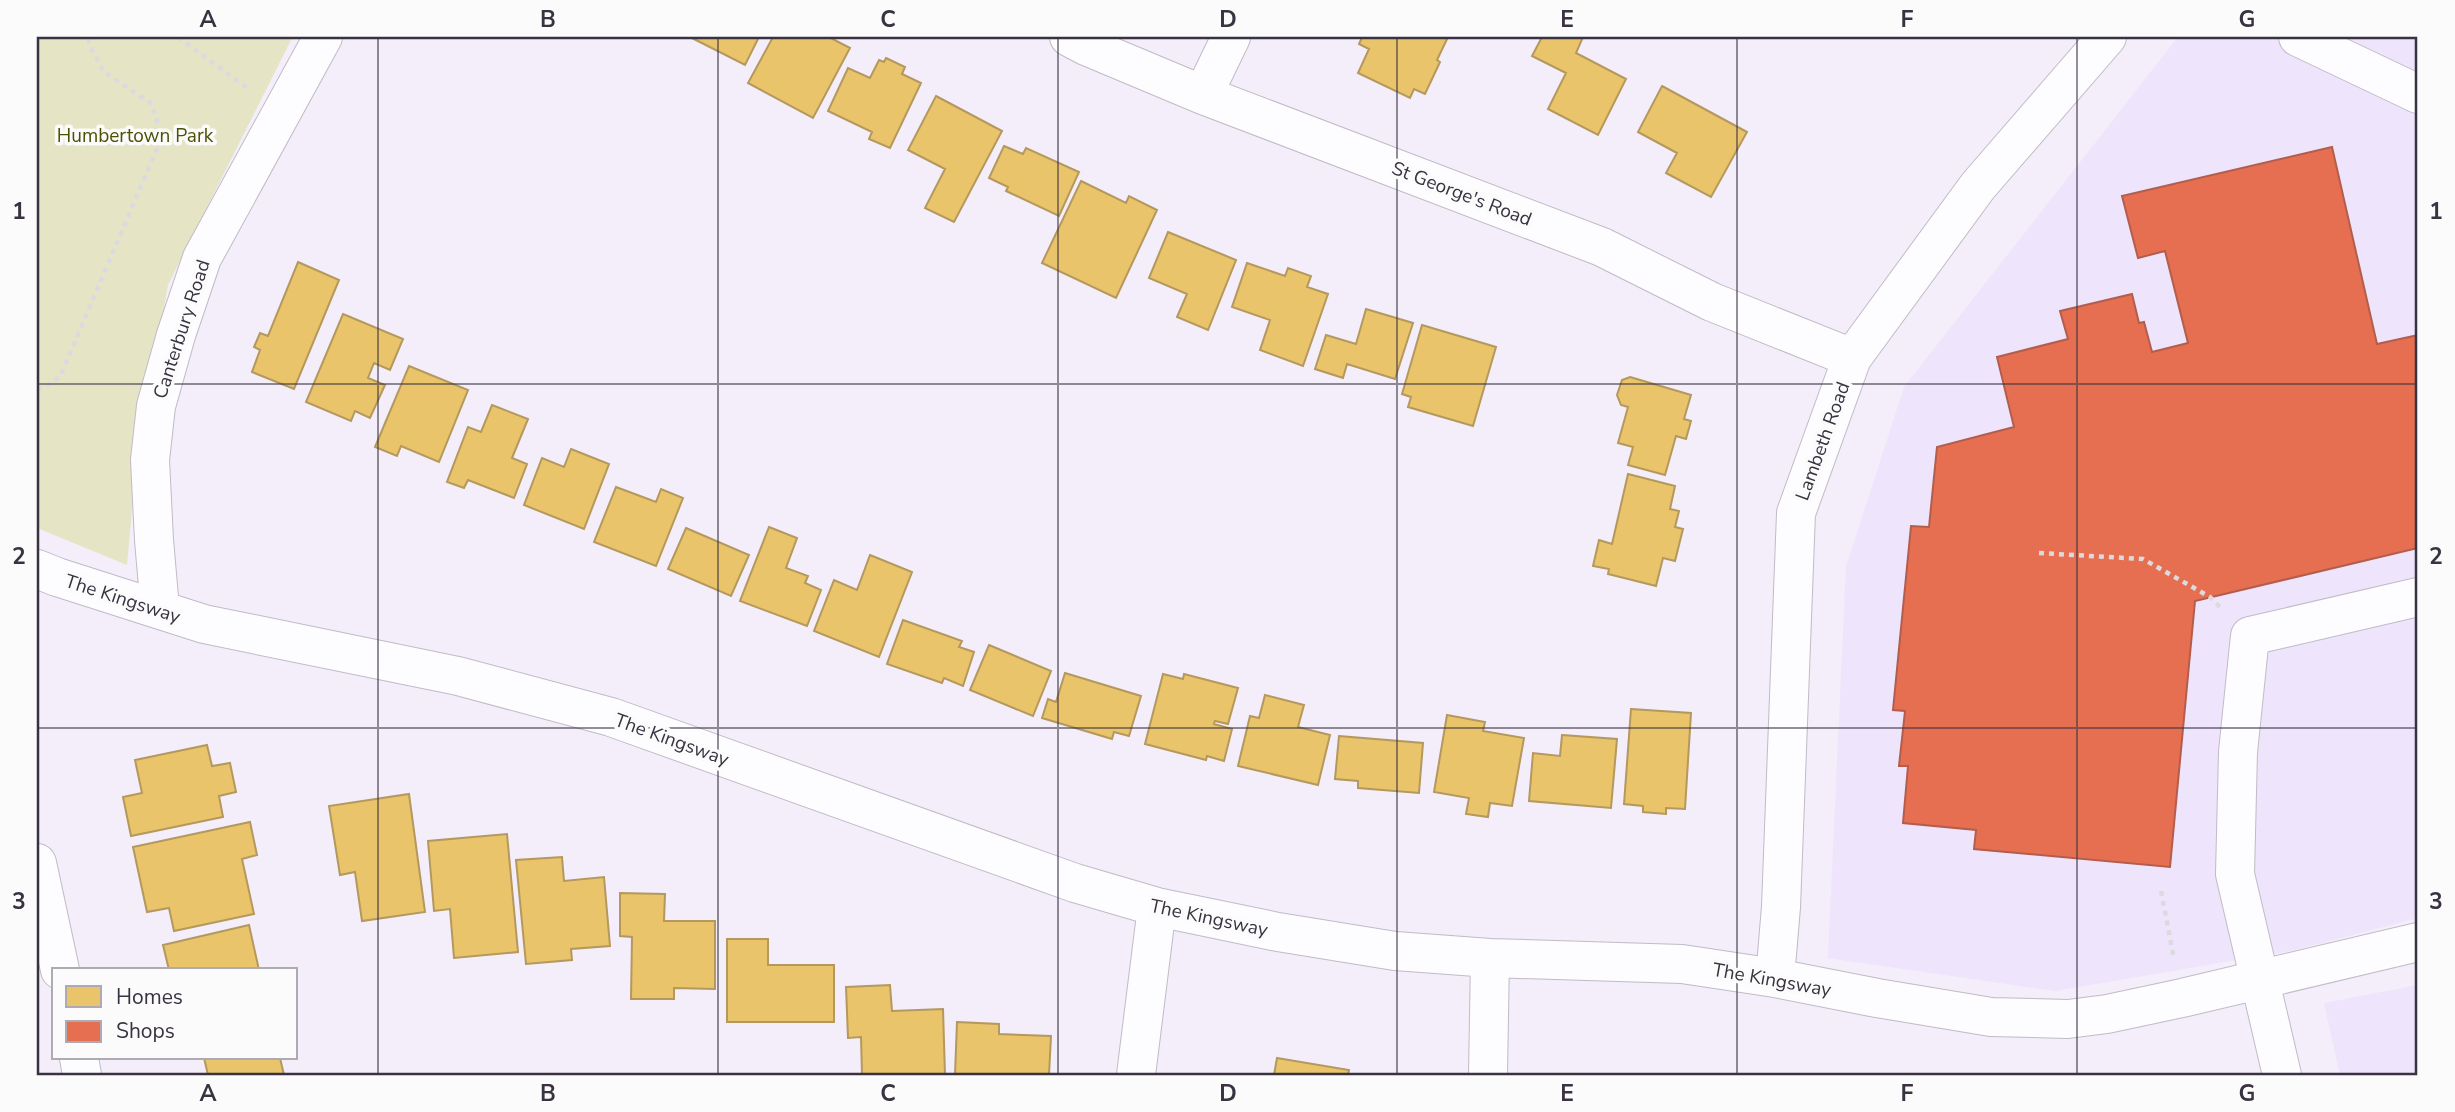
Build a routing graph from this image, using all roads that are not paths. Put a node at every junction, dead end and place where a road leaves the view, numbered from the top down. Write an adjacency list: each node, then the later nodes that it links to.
1 (323, 37): 11 (street, Canterbury Road)
2 (1069, 37): 7 (street, St George's Road)
3 (1231, 37): 7 (street)
4 (2107, 37): 8 (street, Lambeth Road)
5 (2298, 37): 6 (street)
6 (2418, 94)
7 (1203, 95): 8 (street, St George's Road)
8 (1852, 358): 17 (street, Lambeth Road)
9 (37, 569): 11 (street, The Kingsway)
10 (2418, 597): 18 (street)
11 (160, 609): 13 (street, The Kingsway)
12 (37, 863): 16 (street)
13 (1157, 907): 15 (street, The Kingsway); 19 (street)
14 (2418, 942): 18 (street, The Kingsway)
15 (1490, 958): 17 (street, The Kingsway); 20 (street)
16 (60, 968)
17 (1775, 978): 18 (street, The Kingsway)
18 (2259, 980): 21 (street)
19 (1136, 1075)
20 (1488, 1075)
21 (2282, 1075)

